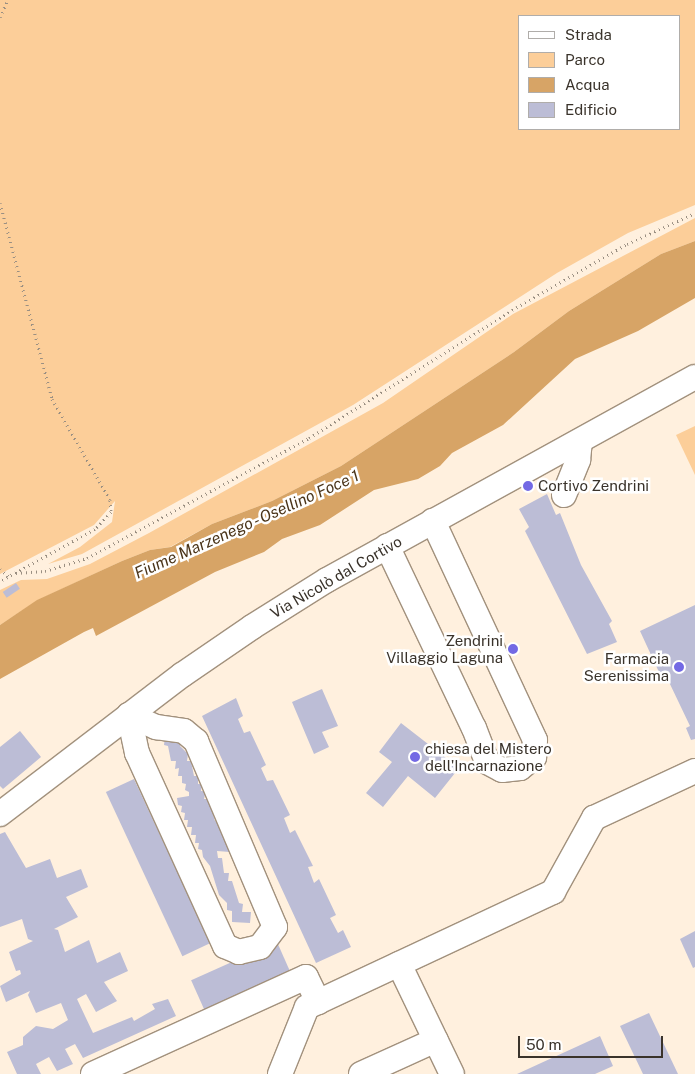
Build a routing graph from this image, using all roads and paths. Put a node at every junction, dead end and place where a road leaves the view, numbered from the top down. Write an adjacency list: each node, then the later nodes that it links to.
1 (8, 0): 2 (path)
2 (0, 16)
3 (0, 202): 11 (path)
4 (695, 212): 11 (path)
5 (695, 377): 6 (street, Via Nicolò dal Cortivo)
6 (580, 441): 7 (street); 8 (street, Via Nicolò dal Cortivo)
7 (564, 495)
8 (433, 521): 9 (street, Via Nicolò dal Cortivo); 9 (street)
9 (387, 546): 14 (street, Via Nicolò dal Cortivo)
10 (0, 569): 12 (path)
11 (16, 573): 12 (path)
12 (9, 576): 13 (path)
13 (0, 582)
14 (129, 715): 14 (street); 16 (street, Via Nicolò dal Cortivo)
15 (695, 771): 17 (street)
16 (0, 814)
17 (399, 964): 18 (street); 19 (street)
18 (318, 1002): 20 (street); 21 (street)
19 (436, 1040): 22 (street); 23 (street)
20 (93, 1074)
21 (280, 1074)
22 (361, 1074)
23 (452, 1074)

